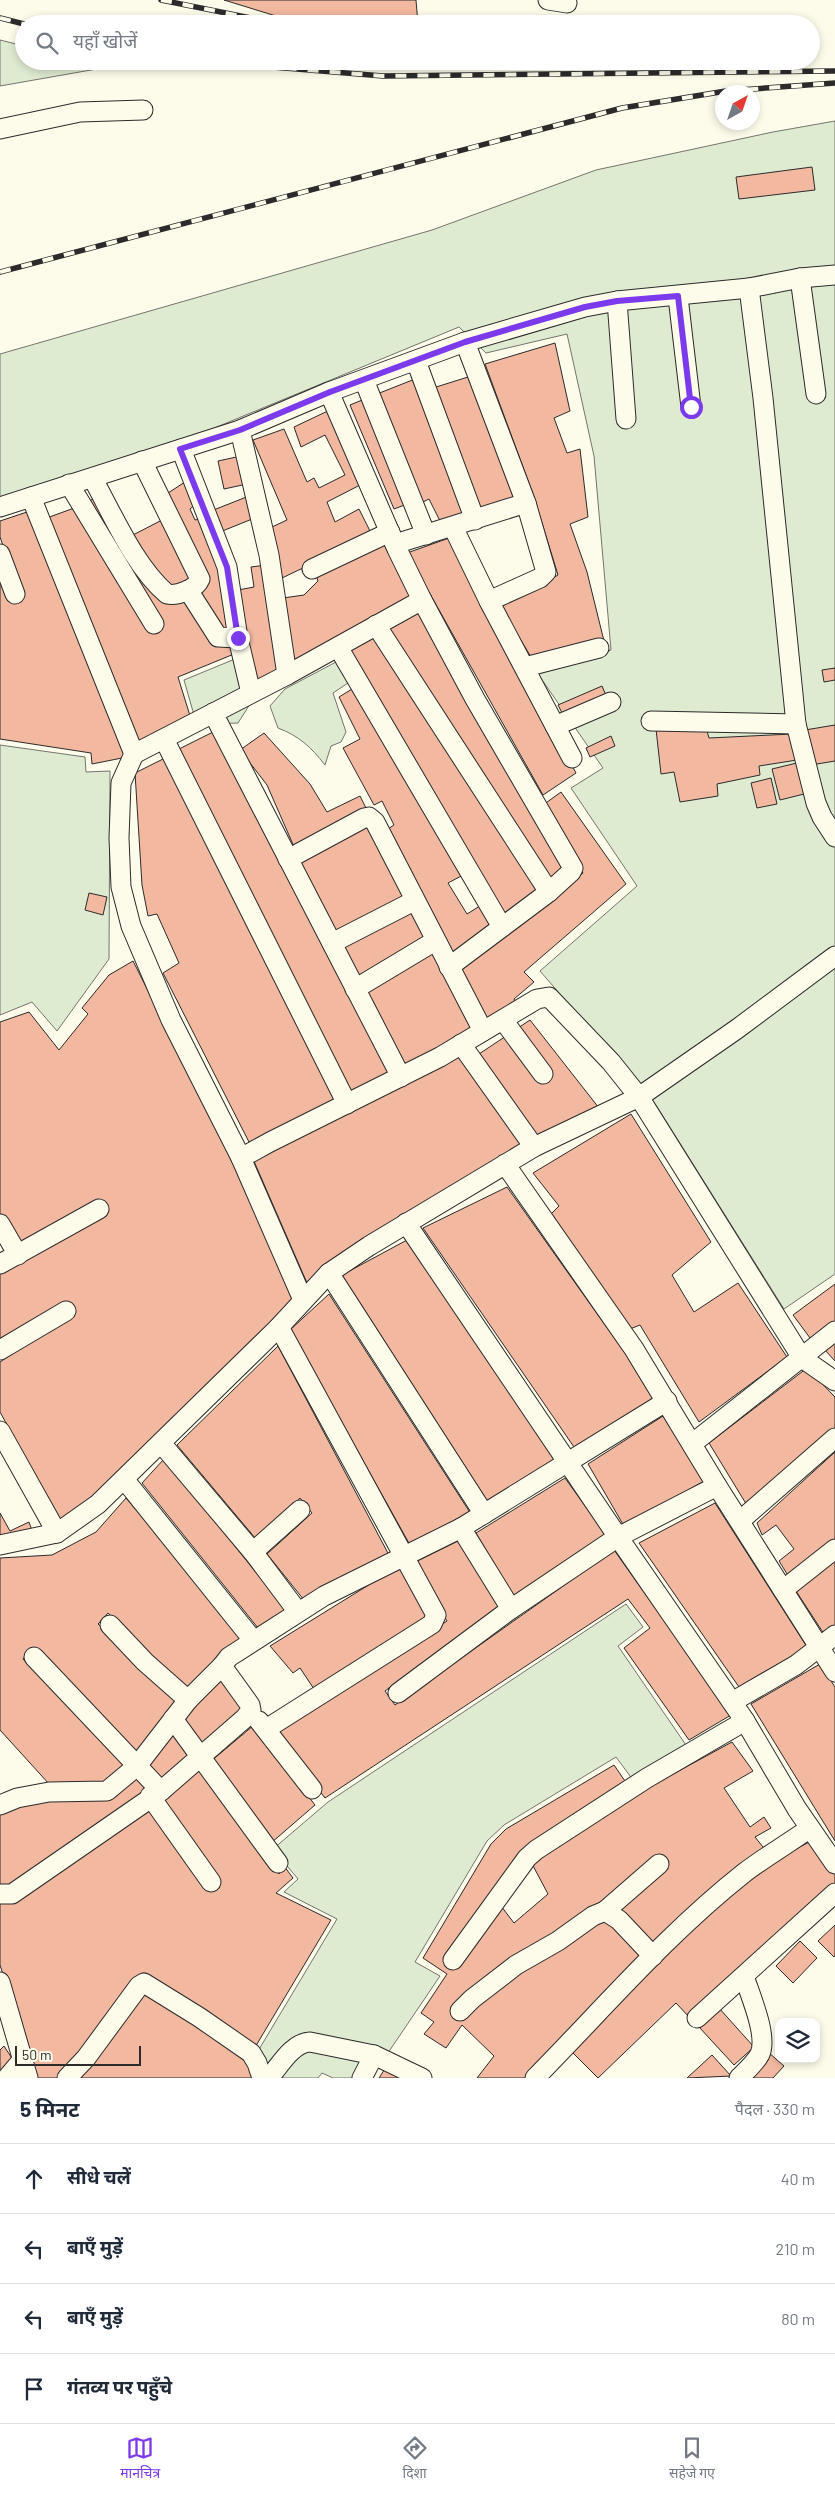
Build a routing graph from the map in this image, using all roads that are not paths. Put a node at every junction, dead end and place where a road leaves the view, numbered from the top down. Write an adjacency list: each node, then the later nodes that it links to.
1 (548, 0): 2 (street)
2 (566, 3)
3 (143, 110): 4 (street)
4 (0, 129)
5 (835, 275): 6 (street)
6 (800, 278): 7 (street); 14 (street)
7 (749, 288): 8 (street); 46 (street)
8 (678, 296): 9 (street); 15 (street)
9 (617, 301): 10 (street); 16 (street)
10 (465, 342): 11 (street); 23 (street)
11 (416, 361): 12 (street); 25 (street)
12 (364, 380): 13 (street); 27 (street)
13 (330, 392): 17 (street); 28 (street)
14 (816, 394)
15 (691, 407)
16 (626, 419)
17 (240, 430): 18 (street); 41 (street)
18 (180, 449): 19 (street); 37 (street)
19 (142, 461): 20 (street); 31 (street)
20 (92, 479): 21 (street); 31 (street)
21 (69, 484): 22 (street); 35 (street)
22 (31, 497): 24 (street); 49 (street)
23 (526, 503): 25 (street); 34 (street)
24 (0, 507)
25 (475, 520): 26 (street)
26 (453, 527): 27 (street); 34 (street)
27 (426, 535): 28 (street)
28 (392, 538): 30 (street); 33 (street)
29 (0, 554): 32 (street)
30 (312, 569)
31 (188, 590): 37 (street)
32 (15, 594)
33 (422, 600): 36 (street); 53 (street)
34 (489, 601): 40 (street)
35 (154, 624)
36 (376, 626): 38 (street); 53 (street)
37 (238, 638): 42 (street)
38 (338, 647): 41 (street); 55 (street)
39 (599, 648): 40 (street)
40 (526, 667): 47 (street)
41 (287, 674): 42 (street)
42 (251, 694): 44 (street)
43 (612, 702): 47 (street)
44 (213, 713): 48 (street); 52 (street)
45 (652, 720): 46 (street)
46 (796, 724): 51 (street)
47 (556, 726): 50 (street)
48 (164, 739): 49 (street); 67 (street)
49 (134, 754): 69 (street)
50 (572, 758)
51 (835, 837)
52 (288, 859): 54 (street); 57 (street)
53 (549, 892): 55 (street)
54 (414, 901): 56 (street); 57 (street)
55 (502, 927): 59 (street)
56 (435, 941): 59 (street); 60 (street)
57 (332, 943): 60 (street)
58 (835, 956): 66 (street)
59 (449, 967): 62 (street)
60 (355, 989): 65 (street)
61 (503, 1020): 62 (street); 64 (street); 66 (street)
62 (483, 1031): 63 (street)
63 (461, 1044): 65 (street); 68 (street)
64 (543, 1074)
65 (400, 1077): 67 (street)
66 (639, 1097): 68 (street); 82 (street)
67 (347, 1104): 69 (street)
68 (534, 1147): 70 (street)
69 (241, 1158): 77 (street)
70 (505, 1164): 72 (street); 84 (street)
71 (99, 1209): 74 (street)
72 (406, 1223): 76 (street); 89 (street)
73 (0, 1224): 74 (street)
74 (18, 1255): 75 (street)
75 (0, 1264)
76 (329, 1273): 77 (street); 93 (street)
77 (303, 1300): 79 (street)
78 (66, 1311): 81 (street)
79 (278, 1327): 87 (street); 101 (street)
80 (835, 1331): 82 (street)
81 (0, 1350)
82 (802, 1358): 83 (street); 88 (street)
83 (835, 1382)
84 (667, 1401): 88 (street); 89 (street)
85 (0, 1431): 96 (street)
86 (835, 1438): 94 (street)
87 (160, 1443): 90 (street); 100 (street)
88 (693, 1443): 91 (street)
89 (568, 1461): 93 (street); 97 (street)
90 (124, 1479): 96 (street); 107 (street)
91 (717, 1486): 94 (street); 97 (street)
92 (300, 1510): 100 (street)
93 (484, 1514): 95 (street)
94 (740, 1520): 102 (street)
95 (461, 1528): 101 (street); 103 (street)
96 (57, 1533): 98 (street)
97 (618, 1537): 103 (street); 114 (street)
98 (0, 1545)
99 (835, 1548): 102 (street)
100 (253, 1552): 104 (street)
101 (404, 1557): 104 (street); 118 (street)
102 (782, 1590): 108 (street)
103 (511, 1609): 112 (street)
104 (298, 1612): 107 (street)
105 (110, 1625): 113 (street)
106 (835, 1634): 108 (street)
107 (253, 1640): 110 (street)
108 (820, 1647): 111 (street); 114 (street)
109 (34, 1658): 120 (street)
110 (222, 1666): 113 (street); 115 (street)
111 (835, 1672)
112 (398, 1693)
113 (188, 1700): 116 (street)
114 (732, 1702): 117 (street)
115 (251, 1710): 118 (street); 119 (street)
116 (173, 1719): 119 (street); 120 (street)
117 (745, 1721): 124 (street); 133 (street)
118 (266, 1730): 121 (street)
119 (200, 1758): 122 (street); 125 (street)
120 (137, 1766): 122 (street); 123 (street)
121 (312, 1789)
122 (156, 1793): 128 (street); 130 (street)
123 (0, 1805)
124 (810, 1828): 127 (street); 132 (street)
125 (278, 1863)
126 (659, 1864): 131 (street)
127 (835, 1864)
128 (211, 1882)
129 (835, 1893): 134 (street)
130 (0, 1894)
131 (606, 1912): 132 (street); 136 (street)
132 (653, 1956): 147 (street)
133 (453, 1960)
134 (744, 1976): 137 (street); 148 (street)
135 (0, 1982): 139 (street)
136 (460, 2011)
137 (697, 2018)
138 (374, 2055): 144 (street); 145 (street); 146 (street)
139 (23, 2060): 140 (street); 141 (street)
140 (7, 2078)
141 (28, 2078)
142 (67, 2078): 143 (street)
143 (262, 2078)
144 (269, 2078)
145 (362, 2078)
146 (422, 2078)
147 (535, 2078)
148 (739, 2078)

